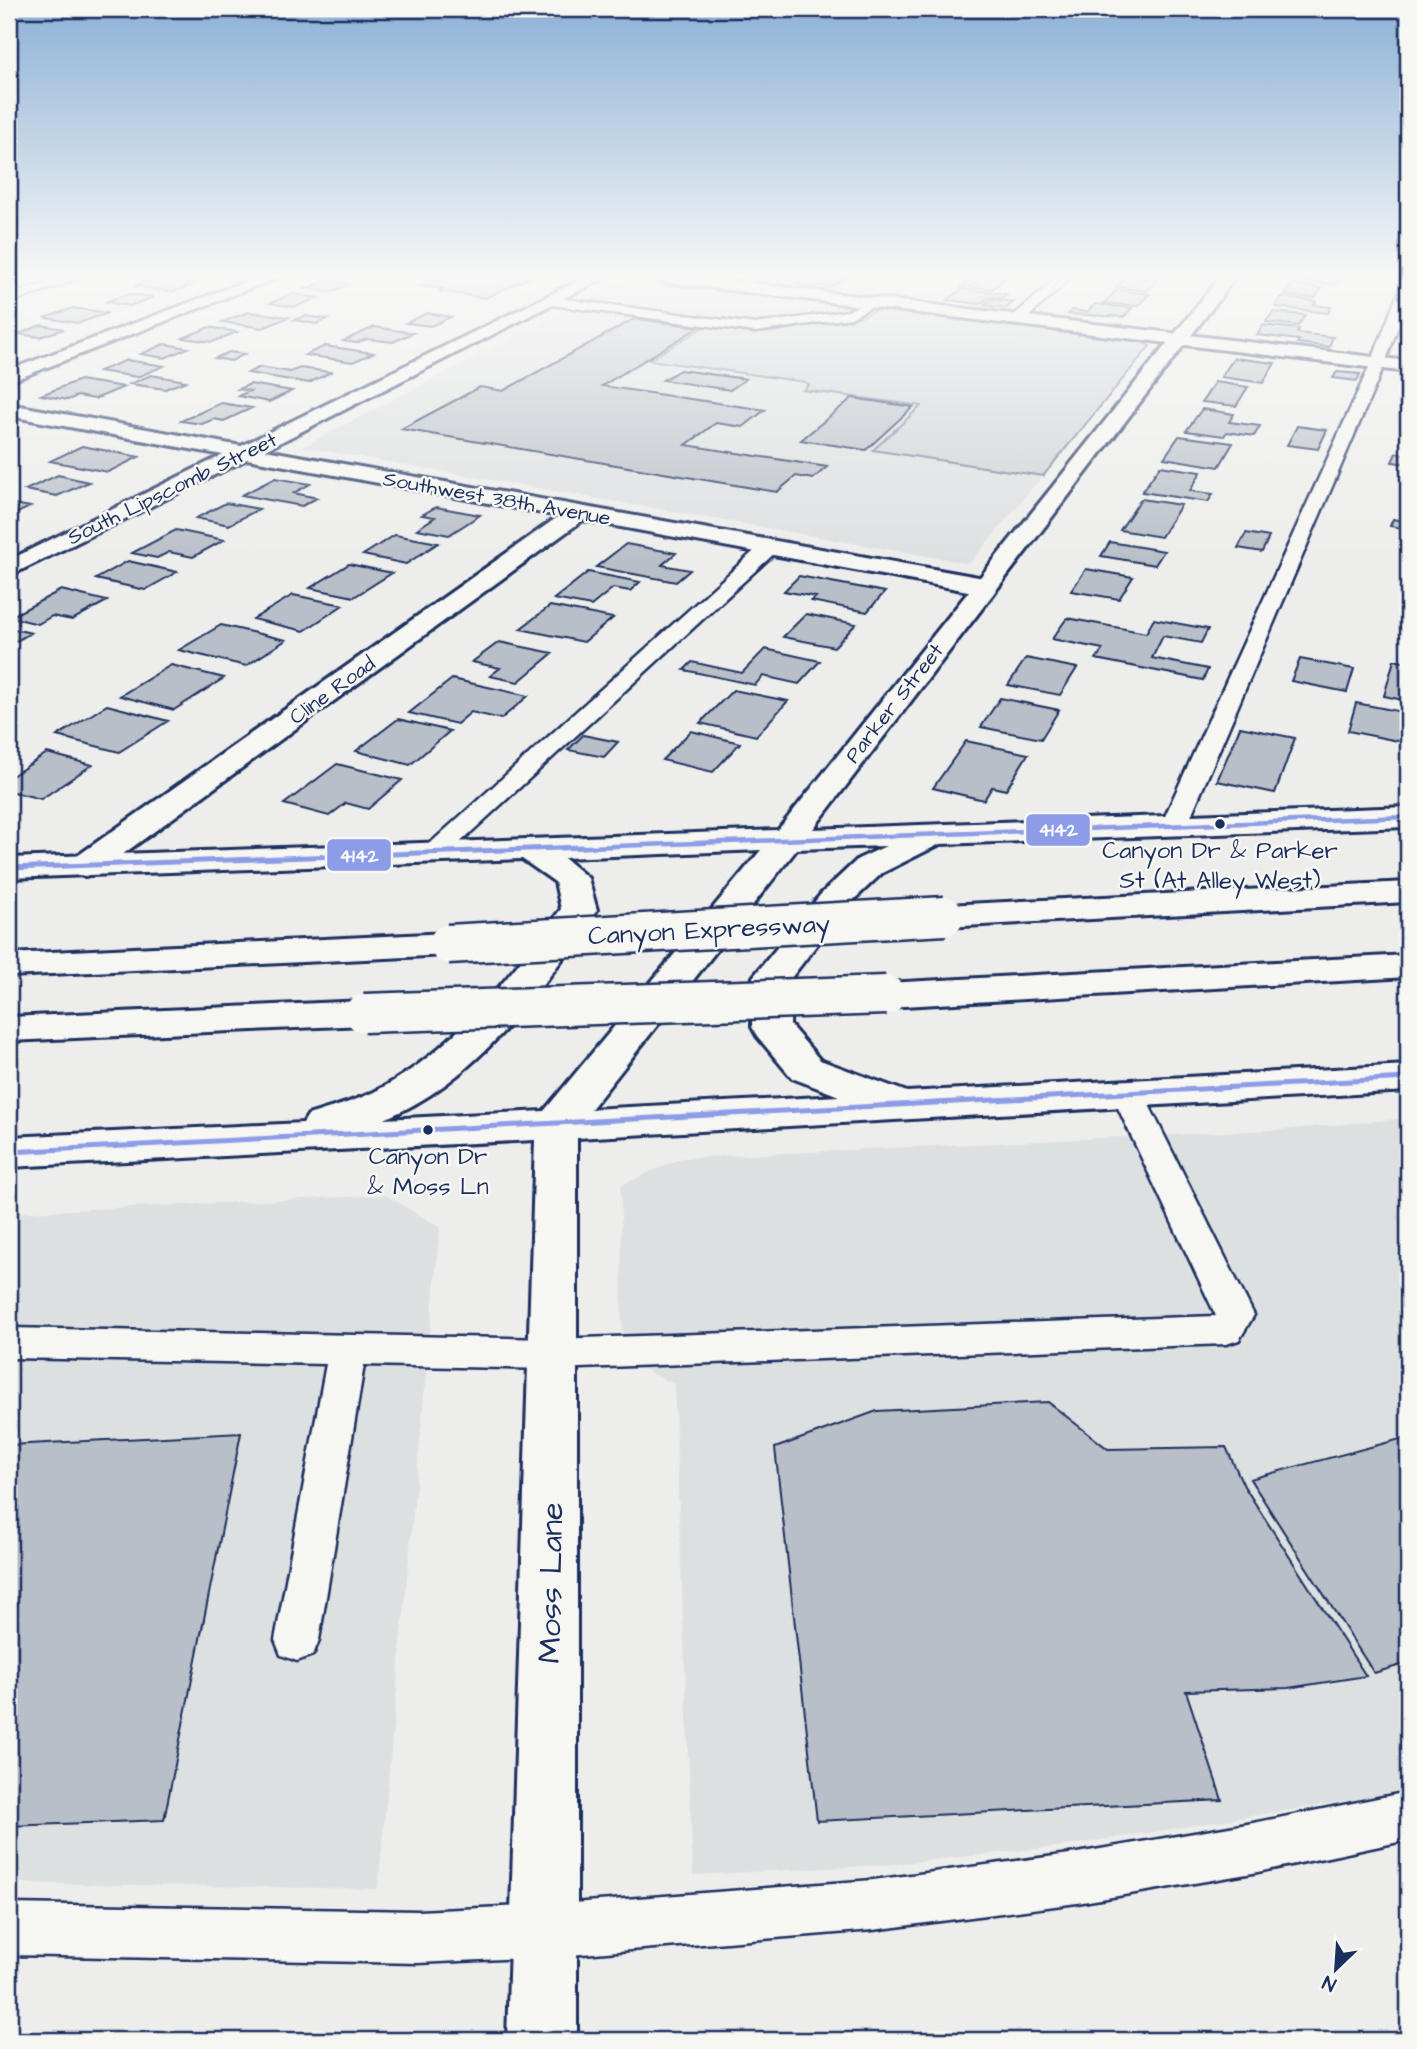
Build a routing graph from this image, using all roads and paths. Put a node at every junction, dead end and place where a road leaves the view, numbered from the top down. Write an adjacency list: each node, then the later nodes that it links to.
1 (405, 373): 5 (main road, South Lipscomb Street)
2 (1153, 373): 9 (main road, Parker Street)
3 (1374, 373): 11 (lane)
4 (9, 410): 5 (main road, Southwest 38th Avenue)
5 (243, 453): 6 (main road, Southwest 38th Avenue); 8 (main road, South Lipscomb Street)
6 (578, 513): 7 (main road, Southwest 38th Avenue); 16 (main road, Cline Road)
7 (770, 547): 9 (main road, Southwest 38th Avenue); 15 (lane)
8 (9, 569)
9 (984, 586): 13 (main road, Parker Street)
10 (1408, 817): 11 (main road)
11 (1174, 824): 12 (main road)
12 (942, 832): 13 (main road); 24 (main road)
13 (789, 838): 14 (main road); 25 (main road, Parker Street)
14 (531, 850): 15 (main road); 26 (main road)
15 (434, 853): 16 (main road)
16 (85, 866): 17 (main road)
17 (9, 869)
18 (1408, 892): 19 (main road, Canyon Expressway, bridge)
19 (9, 965)
20 (1408, 966): 21 (main road, bridge)
21 (9, 1029)
22 (1408, 1078): 23 (main road)
23 (1127, 1093): 24 (main road); 30 (lane)
24 (906, 1105): 25 (main road)
25 (556, 1125): 26 (main road); 30 (main road, Moss Lane)
26 (285, 1138): 27 (main road)
27 (9, 1152)
28 (9, 1343): 29 (lane)
29 (347, 1352): 30 (lane); 31 (lane)
30 (553, 1354): 34 (main road, Moss Lane)
31 (297, 1640)
32 (1408, 1815): 34 (lane)
33 (9, 1930): 34 (lane)
34 (546, 1931): 35 (main road, Moss Lane)
35 (542, 2040)

